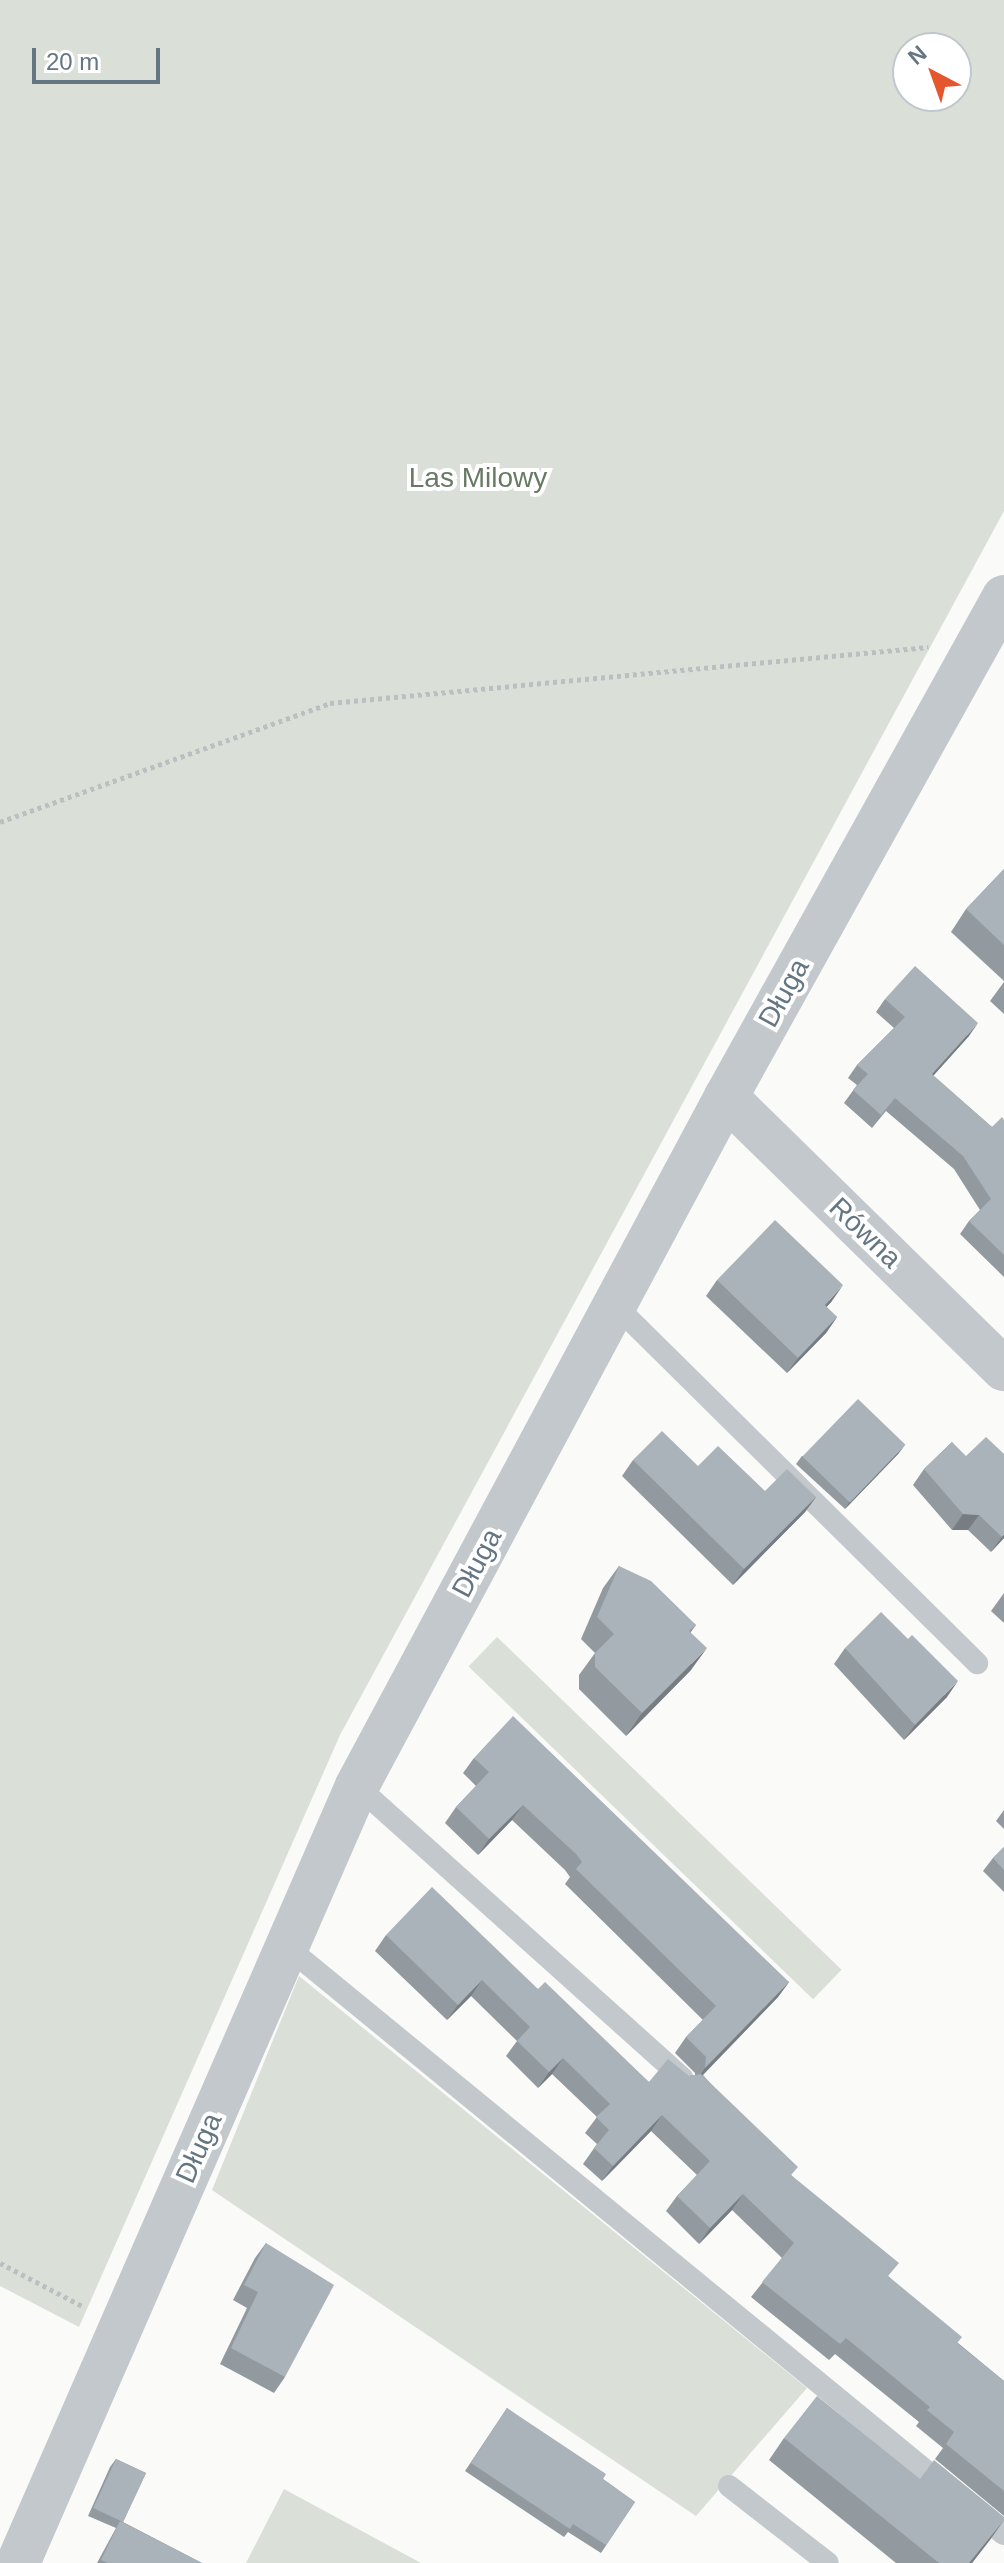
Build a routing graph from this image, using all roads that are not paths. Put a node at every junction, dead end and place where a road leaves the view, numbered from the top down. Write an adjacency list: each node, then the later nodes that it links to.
1 (1004, 597): 2 (street, Długa)
2 (726, 1097): 3 (street, Długa); 4 (street, Równa)
3 (616, 1306): 5 (lane); 6 (street, Długa)
4 (1004, 1369)
5 (977, 1663)
6 (357, 1786): 7 (street, Długa); 8 (lane)
7 (287, 1947): 10 (lane); 11 (street, Długa)
8 (682, 2078)
9 (729, 2486): 12 (lane)
10 (1004, 2534)
11 (18, 2563)
12 (828, 2563)

